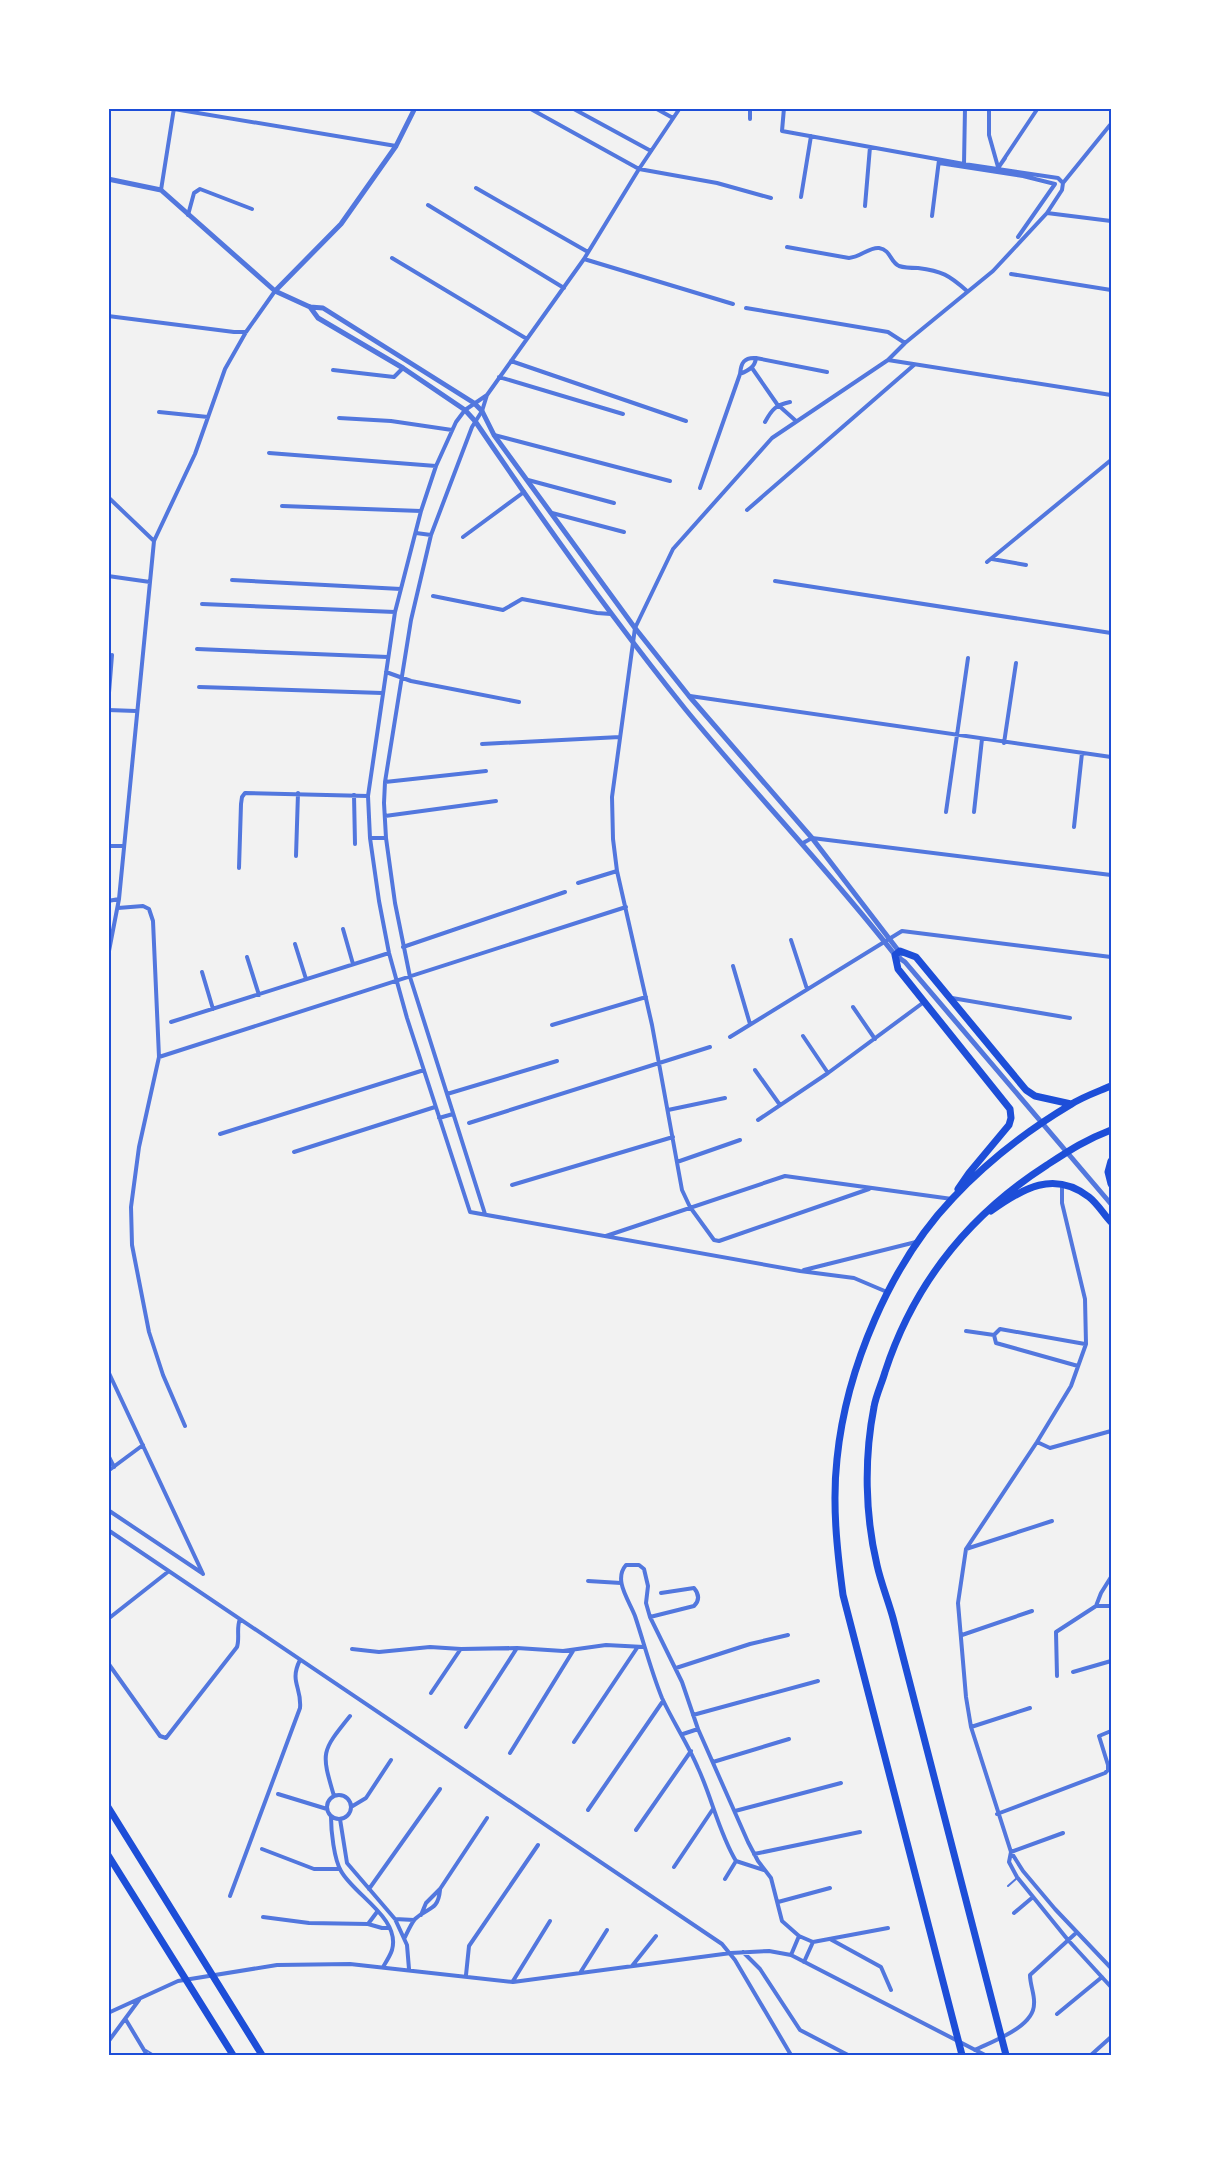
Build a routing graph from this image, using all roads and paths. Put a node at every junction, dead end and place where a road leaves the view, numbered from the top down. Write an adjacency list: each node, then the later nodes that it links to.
1 (415, 108): 16 (street)
2 (529, 108): 23 (street)
3 (572, 108): 18 (street)
4 (655, 108): 12 (street)
5 (680, 108): 12 (street)
6 (750, 108): 13 (street)
7 (784, 108): 15 (street)
8 (965, 108): 21 (street)
9 (989, 108): 22 (street)
10 (1038, 108): 22 (street)
11 (174, 109): 16 (street); 27 (street)
12 (673, 118): 18 (street)
13 (750, 119)
14 (1110, 125): 25 (street)
15 (811, 136): 17 (street); 28 (street)
16 (396, 146): 45 (street)
17 (870, 147): 20 (street); 31 (street)
18 (651, 151): 23 (street)
19 (1005, 158): 22 (street)
20 (939, 161): 21 (street); 35 (street); 37 (street)
21 (964, 164): 22 (street)
22 (998, 168): 25 (street)
23 (639, 169): 29 (street); 39 (street)
24 (108, 179): 27 (street)
25 (1063, 183): 33 (street)
26 (476, 188): 39 (street)
27 (161, 190): 34 (street)
28 (801, 197)
29 (771, 198)
30 (428, 206): 43 (street)
31 (865, 206)
32 (252, 209): 34 (street)
33 (1047, 213): 36 (street); 46 (street)
34 (188, 215): 45 (street)
35 (932, 216)
36 (1111, 221)
37 (1018, 237)
38 (787, 247): 46 (street)
39 (588, 252): 41 (street)
40 (392, 258): 52 (street)
41 (584, 259): 43 (street); 47 (street)
42 (1011, 274): 44 (street)
43 (564, 288): 52 (street)
44 (1111, 290)
45 (275, 291): 48 (street); 51 (street)
46 (967, 291): 53 (street)
47 (733, 304)
48 (310, 307): 58 (street); 67 (street)
49 (746, 308): 53 (street)
50 (108, 316): 51 (street)
51 (246, 332): 73 (street)
52 (528, 339): 56 (street)
53 (905, 343): 55 (street)
54 (756, 358): 59 (street); 61 (street); 62 (street)
55 (888, 360): 57 (street); 77 (street)
56 (511, 361): 63 (street); 76 (street)
57 (914, 365): 65 (street); 92 (street)
58 (403, 368): 60 (street); 69 (street)
59 (752, 368): 62 (street); 68 (street)
60 (333, 370)
61 (827, 372)
62 (740, 374): 86 (street)
63 (499, 377): 64 (street); 72 (street)
64 (487, 395): 67 (street); 70 (street)
65 (1111, 395)
66 (790, 402): 68 (street)
67 (474, 403): 69 (street); 70 (street)
68 (777, 404): 77 (street); 78 (street)
69 (465, 410): 75 (street); 79 (street)
70 (482, 411): 75 (street); 80 (street)
71 (159, 412): 73 (street)
72 (623, 414)
73 (208, 417): 99 (street)
74 (339, 418): 79 (street)
75 (475, 421): 87 (street); 97 (street)
76 (686, 421)
77 (796, 421): 110 (street)
78 (765, 422)
79 (452, 430): 83 (street)
80 (494, 435): 84 (street); 85 (street)
81 (269, 453): 83 (street)
82 (1111, 460): 100 (street)
83 (436, 466): 93 (street)
84 (527, 480): 89 (street); 91 (street)
85 (670, 481)
86 (700, 488)
87 (524, 492): 94 (street); 98 (street)
88 (108, 497): 99 (street)
89 (614, 503)
90 (282, 506): 93 (street)
91 (549, 510): 94 (street); 95 (street); 110 (street)
92 (747, 510)
93 (421, 511): 96 (street)
94 (539, 514): 109 (street)
95 (624, 532)
96 (416, 533): 97 (street); 105 (street)
97 (432, 535): 119 (street)
98 (463, 537)
99 (154, 541): 104 (street)
100 (1026, 565)
101 (108, 576): 104 (street)
102 (232, 580): 105 (street)
103 (775, 580): 111 (street)
104 (150, 582): 126 (street)
105 (401, 589): 108 (street)
106 (433, 596): 109 (street)
107 (202, 604): 108 (street)
108 (395, 612): 115 (street)
109 (611, 614): 112 (street)
110 (635, 628): 112 (street); 122 (street)
111 (1111, 633)
112 (632, 641): 128 (street); 147 (street)
113 (198, 649): 115 (street)
114 (112, 655): 124 (street)
115 (388, 657): 118 (street)
116 (968, 658): 127 (street)
117 (1016, 663): 130 (street)
118 (386, 672): 119 (street); 121 (street)
119 (401, 678): 123 (street); 135 (street)
120 (199, 687): 121 (street)
121 (382, 693): 138 (street)
122 (689, 696): 127 (street); 146 (street)
123 (519, 702)
124 (108, 705)
125 (108, 710): 126 (street)
126 (136, 711): 150 (street)
127 (956, 735): 129 (street); 140 (street)
128 (620, 737): 131 (street); 153 (street)
129 (982, 740): 130 (street); 141 (street)
130 (1004, 743): 132 (street)
131 (482, 744)
132 (1082, 753): 133 (street); 143 (street)
133 (1111, 757)
134 (486, 771): 135 (street)
135 (385, 782): 142 (street)
136 (298, 793): 137 (street); 151 (street); 152 (street)
137 (354, 795): 138 (street); 148 (street)
138 (369, 796): 144 (street)
139 (496, 801): 142 (street)
140 (946, 812)
141 (974, 812)
142 (385, 816): 145 (street)
143 (1074, 827)
144 (370, 838): 145 (street); 166 (street)
145 (386, 838): 165 (street)
146 (812, 838): 147 (street); 154 (street); 162 (street)
147 (803, 843): 162 (street)
148 (355, 844)
149 (108, 846): 150 (street)
150 (124, 846): 157 (street)
151 (296, 856)
152 (239, 868)
153 (617, 871): 155 (street); 159 (street)
154 (1111, 875)
155 (578, 883)
156 (565, 892): 165 (street)
157 (119, 899): 158 (street); 160 (street)
158 (108, 901)
159 (626, 907): 174 (street); 179 (street)
160 (118, 908): 168 (street); 192 (street)
161 (343, 929): 171 (street)
162 (887, 939): 167 (street); 170 (street); 177 (street)
163 (790, 940): 177 (street)
164 (295, 944): 175 (street)
165 (403, 947): 174 (street)
166 (388, 953): 171 (street); 176 (street)
167 (898, 953): 180 (main road); 181 (main road); 221 (street)
168 (108, 956)
169 (247, 957): 178 (street)
170 (1111, 957)
171 (353, 964): 175 (street)
172 (733, 966): 186 (street)
173 (202, 972): 183 (street)
174 (410, 977): 176 (street); 199 (street)
175 (306, 979): 178 (street)
176 (396, 981): 192 (street); 195 (street)
177 (807, 989): 186 (street)
178 (259, 995): 183 (street)
179 (646, 997): 187 (street); 194 (street)
180 (950, 998): 184 (street); 201 (main road)
181 (924, 1002): 190 (street); 220 (main road)
182 (853, 1007): 190 (street)
183 (213, 1009): 185 (street)
184 (1070, 1018)
185 (171, 1022)
186 (750, 1024): 189 (street)
187 (552, 1025)
188 (803, 1036): 197 (street)
189 (730, 1037)
190 (875, 1039): 197 (street)
191 (710, 1047): 194 (street)
192 (159, 1057): 235 (street)
193 (557, 1061): 199 (street)
194 (659, 1063): 204 (street); 208 (street)
195 (424, 1070): 203 (street); 210 (street)
196 (755, 1070): 202 (street)
197 (828, 1073): 202 (street)
198 (1111, 1086): 201 (main road)
199 (447, 1094): 205 (street)
200 (725, 1098): 204 (street)
201 (1071, 1104): 220 (main road)
202 (780, 1105): 207 (street)
203 (435, 1107): 206 (street); 213 (street)
204 (668, 1110): 211 (street)
205 (453, 1114): 206 (street); 223 (street)
206 (439, 1118): 223 (street)
207 (758, 1120)
208 (469, 1123)
209 (1111, 1131): 225 (main road)
210 (220, 1134)
211 (673, 1137): 215 (street); 218 (street)
212 (740, 1140): 215 (street)
213 (294, 1152)
214 (1111, 1161): 217 (main road)
215 (677, 1162): 222 (street)
216 (1062, 1183): 224 (main road); 225 (main road); 232 (street)
217 (1111, 1184)
218 (512, 1185)
219 (869, 1189): 220 (street); 222 (street); 222 (street)
220 (952, 1199): 227 (main road)
221 (1111, 1204)
222 (690, 1207): 226 (street)
223 (485, 1214): 226 (street)
224 (1111, 1222)
225 (970, 1227): 373 (main road)
226 (605, 1236): 228 (street)
227 (919, 1241): 228 (street); 229 (main road)
228 (800, 1271): 229 (street)
229 (887, 1292): 371 (main road)
230 (966, 1331): 231 (street)
231 (994, 1335): 232 (street); 233 (street)
232 (1086, 1344): 233 (street)
233 (1078, 1366): 237 (street)
234 (108, 1371): 238 (street)
235 (185, 1426)
236 (1111, 1431): 237 (street)
237 (1037, 1442): 245 (street)
238 (143, 1445): 240 (street); 242 (street)
239 (108, 1455): 240 (street)
240 (114, 1467): 241 (street)
241 (108, 1471)
242 (108, 1510)
243 (1052, 1521): 245 (street)
244 (108, 1530): 246 (street)
245 (966, 1549): 258 (street)
246 (169, 1571): 255 (street); 256 (street)
247 (1111, 1576): 251 (street)
248 (588, 1581): 249 (street)
249 (621, 1583): 254 (street); 260 (street)
250 (661, 1593): 254 (street)
251 (1095, 1606): 252 (street); 270 (street)
252 (1111, 1606)
253 (1032, 1611): 258 (street)
254 (651, 1617): 268 (street)
255 (108, 1619)
256 (240, 1619): 265 (street); 267 (street)
257 (788, 1635): 268 (street)
258 (962, 1635): 278 (street)
259 (637, 1647): 260 (street); 264 (street); 283 (street)
260 (644, 1647): 273 (street)
261 (517, 1648): 263 (street); 264 (street); 277 (street)
262 (352, 1649): 263 (street)
263 (461, 1649): 272 (street)
264 (573, 1650): 285 (street)
265 (300, 1660): 320 (street); 342 (street)
266 (1111, 1660): 269 (street)
267 (108, 1663)
268 (676, 1668): 275 (street)
269 (1073, 1672)
270 (1057, 1676)
271 (818, 1681): 275 (street)
272 (431, 1693)
273 (663, 1701): 281 (street); 296 (street)
274 (1030, 1708): 278 (street)
275 (693, 1715): 279 (street)
276 (350, 1716): 291 (street)
277 (466, 1727)
278 (971, 1727): 298 (street)
279 (698, 1729): 281 (street); 287 (street)
280 (1111, 1731): 298 (street)
281 (683, 1734): 284 (street)
282 (789, 1739): 287 (street)
283 (574, 1742)
284 (691, 1751): 295 (street); 302 (street)
285 (510, 1753)
286 (392, 1760): 292 (street)
287 (713, 1762): 297 (street)
288 (841, 1782): 297 (street)
289 (440, 1789): 318 (street)
290 (278, 1794): 294 (street)
291 (334, 1796): 292 (street); 294 (street)
292 (351, 1807): 301 (street)
293 (108, 1808): 351 (main road)
294 (327, 1809): 299 (street)
295 (713, 1809): 310 (street); 311 (street)
296 (588, 1810)
297 (735, 1811): 308 (street)
298 (997, 1814): 307 (street)
299 (331, 1817): 301 (street); 312 (street)
300 (487, 1818): 319 (street)
301 (340, 1820): 318 (street)
302 (636, 1830)
303 (860, 1832): 308 (street)
304 (1063, 1833): 307 (street)
305 (538, 1845): 350 (street)
306 (262, 1849): 312 (street)
307 (1011, 1852): 314 (street); 334 (street)
308 (754, 1854): 313 (street)
309 (108, 1855): 353 (main road)
310 (736, 1861): 313 (street); 315 (street)
311 (674, 1867)
312 (339, 1869): 323 (street)
313 (764, 1870): 322 (street)
314 (1017, 1877): 316 (lane); 321 (street)
315 (725, 1879)
316 (1008, 1886)
317 (830, 1888): 322 (street)
318 (369, 1889): 327 (street)
319 (440, 1889): 325 (street); 325 (street)
320 (230, 1896)
321 (1033, 1897): 324 (street); 339 (street)
322 (778, 1902): 336 (street)
323 (377, 1912): 330 (street); 331 (street)
324 (1014, 1913)
325 (421, 1915): 328 (street)
326 (263, 1917): 330 (street)
327 (395, 1919): 328 (street); 337 (street)
328 (414, 1920): 337 (street)
329 (550, 1921): 354 (street)
330 (368, 1924): 331 (street)
331 (389, 1928): 345 (street)
332 (888, 1928): 338 (street)
333 (607, 1930): 349 (street)
334 (1076, 1933): 339 (street); 347 (street)
335 (657, 1936): 346 (street)
336 (799, 1936): 340 (street); 343 (street)
337 (404, 1938): 348 (street)
338 (830, 1939): 340 (street); 356 (street)
339 (1068, 1940): 352 (street); 364 (street)
340 (813, 1942): 344 (street)
341 (742, 1952): 342 (street); 343 (street); 370 (street)
342 (731, 1953): 346 (street); 369 (street)
343 (791, 1955): 344 (street)
344 (804, 1962): 364 (street)
345 (383, 1967): 348 (street); 351 (street)
346 (632, 1967): 349 (street)
347 (1111, 1968)
348 (410, 1969): 350 (street)
349 (580, 1974): 354 (street)
350 (466, 1975): 354 (street)
351 (212, 1976): 353 (street); 368 (main road)
352 (1102, 1977): 355 (street); 359 (street)
353 (187, 1980): 357 (street); 367 (main road)
354 (513, 1982)
355 (1111, 1987)
356 (891, 1990)
357 (140, 1999): 358 (street); 360 (street)
358 (108, 2013)
359 (1058, 2014)
360 (126, 2019): 362 (street); 363 (street)
361 (1111, 2037): 374 (street)
362 (108, 2042)
363 (143, 2049): 365 (street); 366 (lane)
364 (975, 2050): 372 (street)
365 (147, 2055)
366 (154, 2055)
367 (233, 2055)
368 (262, 2055)
369 (791, 2055)
370 (848, 2055)
371 (962, 2055)
372 (985, 2055)
373 (1006, 2055)
374 (1091, 2055)

